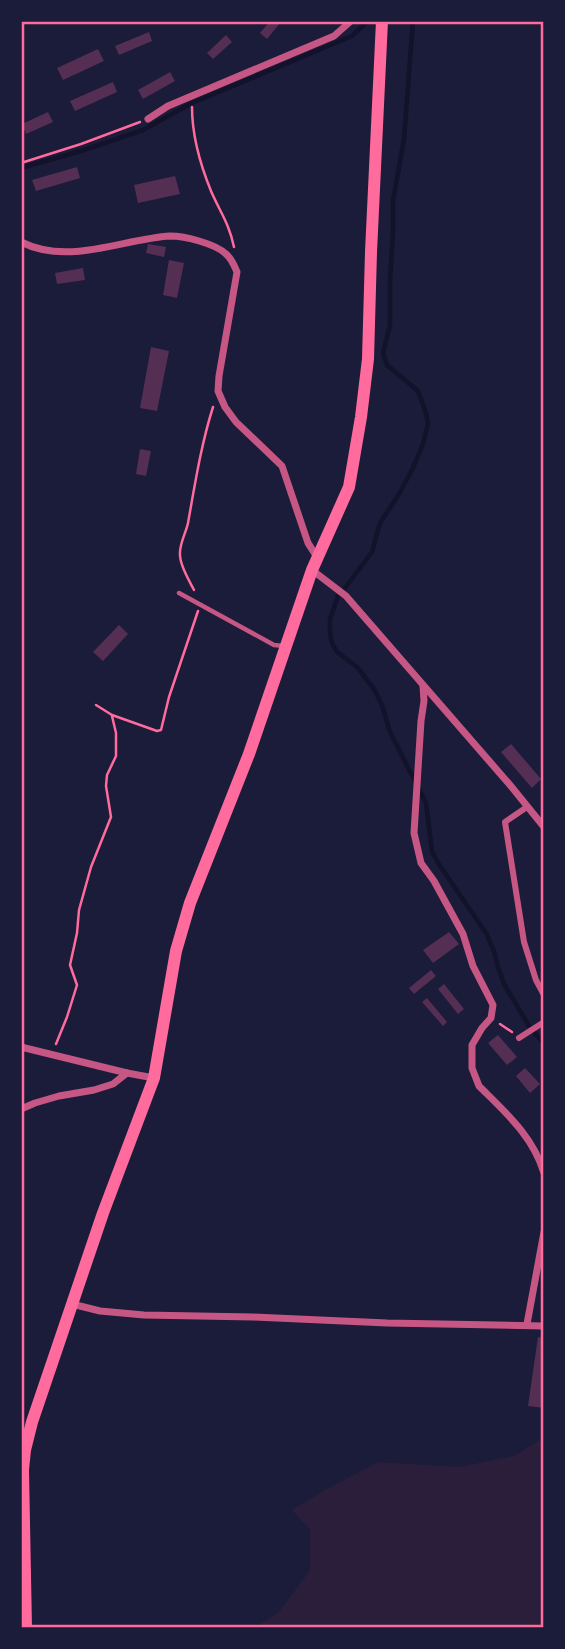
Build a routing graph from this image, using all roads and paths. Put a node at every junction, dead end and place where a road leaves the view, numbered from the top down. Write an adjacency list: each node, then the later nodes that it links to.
1 (351, 21): 3 (street)
2 (382, 21): 9 (main road)
3 (191, 97): 4 (street); 7 (path)
4 (148, 119): 5 (path)
5 (21, 163)
6 (21, 242): 7 (street)
7 (232, 261): 8 (street)
8 (218, 391): 9 (street); 12 (path)
9 (317, 557): 10 (main road)
10 (312, 570): 13 (main road); 14 (street)
11 (179, 593): 12 (lane)
12 (201, 604): 13 (lane); 16 (path)
13 (285, 646): 26 (main road)
14 (423, 686): 17 (street); 20 (street)
15 (96, 705): 16 (path)
16 (112, 715): 24 (path)
17 (527, 807): 18 (street); 19 (street)
18 (544, 827)
19 (544, 995)
20 (491, 1018): 22 (path); 28 (street)
21 (541, 1024): 22 (street)
22 (519, 1038)
23 (21, 1047): 24 (street)
24 (45, 1053): 25 (street)
25 (127, 1073): 26 (street); 27 (street)
26 (154, 1078): 30 (main road)
27 (21, 1109)
28 (544, 1173)
29 (544, 1232): 31 (street)
30 (71, 1304): 31 (street); 33 (main road)
31 (527, 1324): 32 (street)
32 (544, 1326)
33 (26, 1628)

